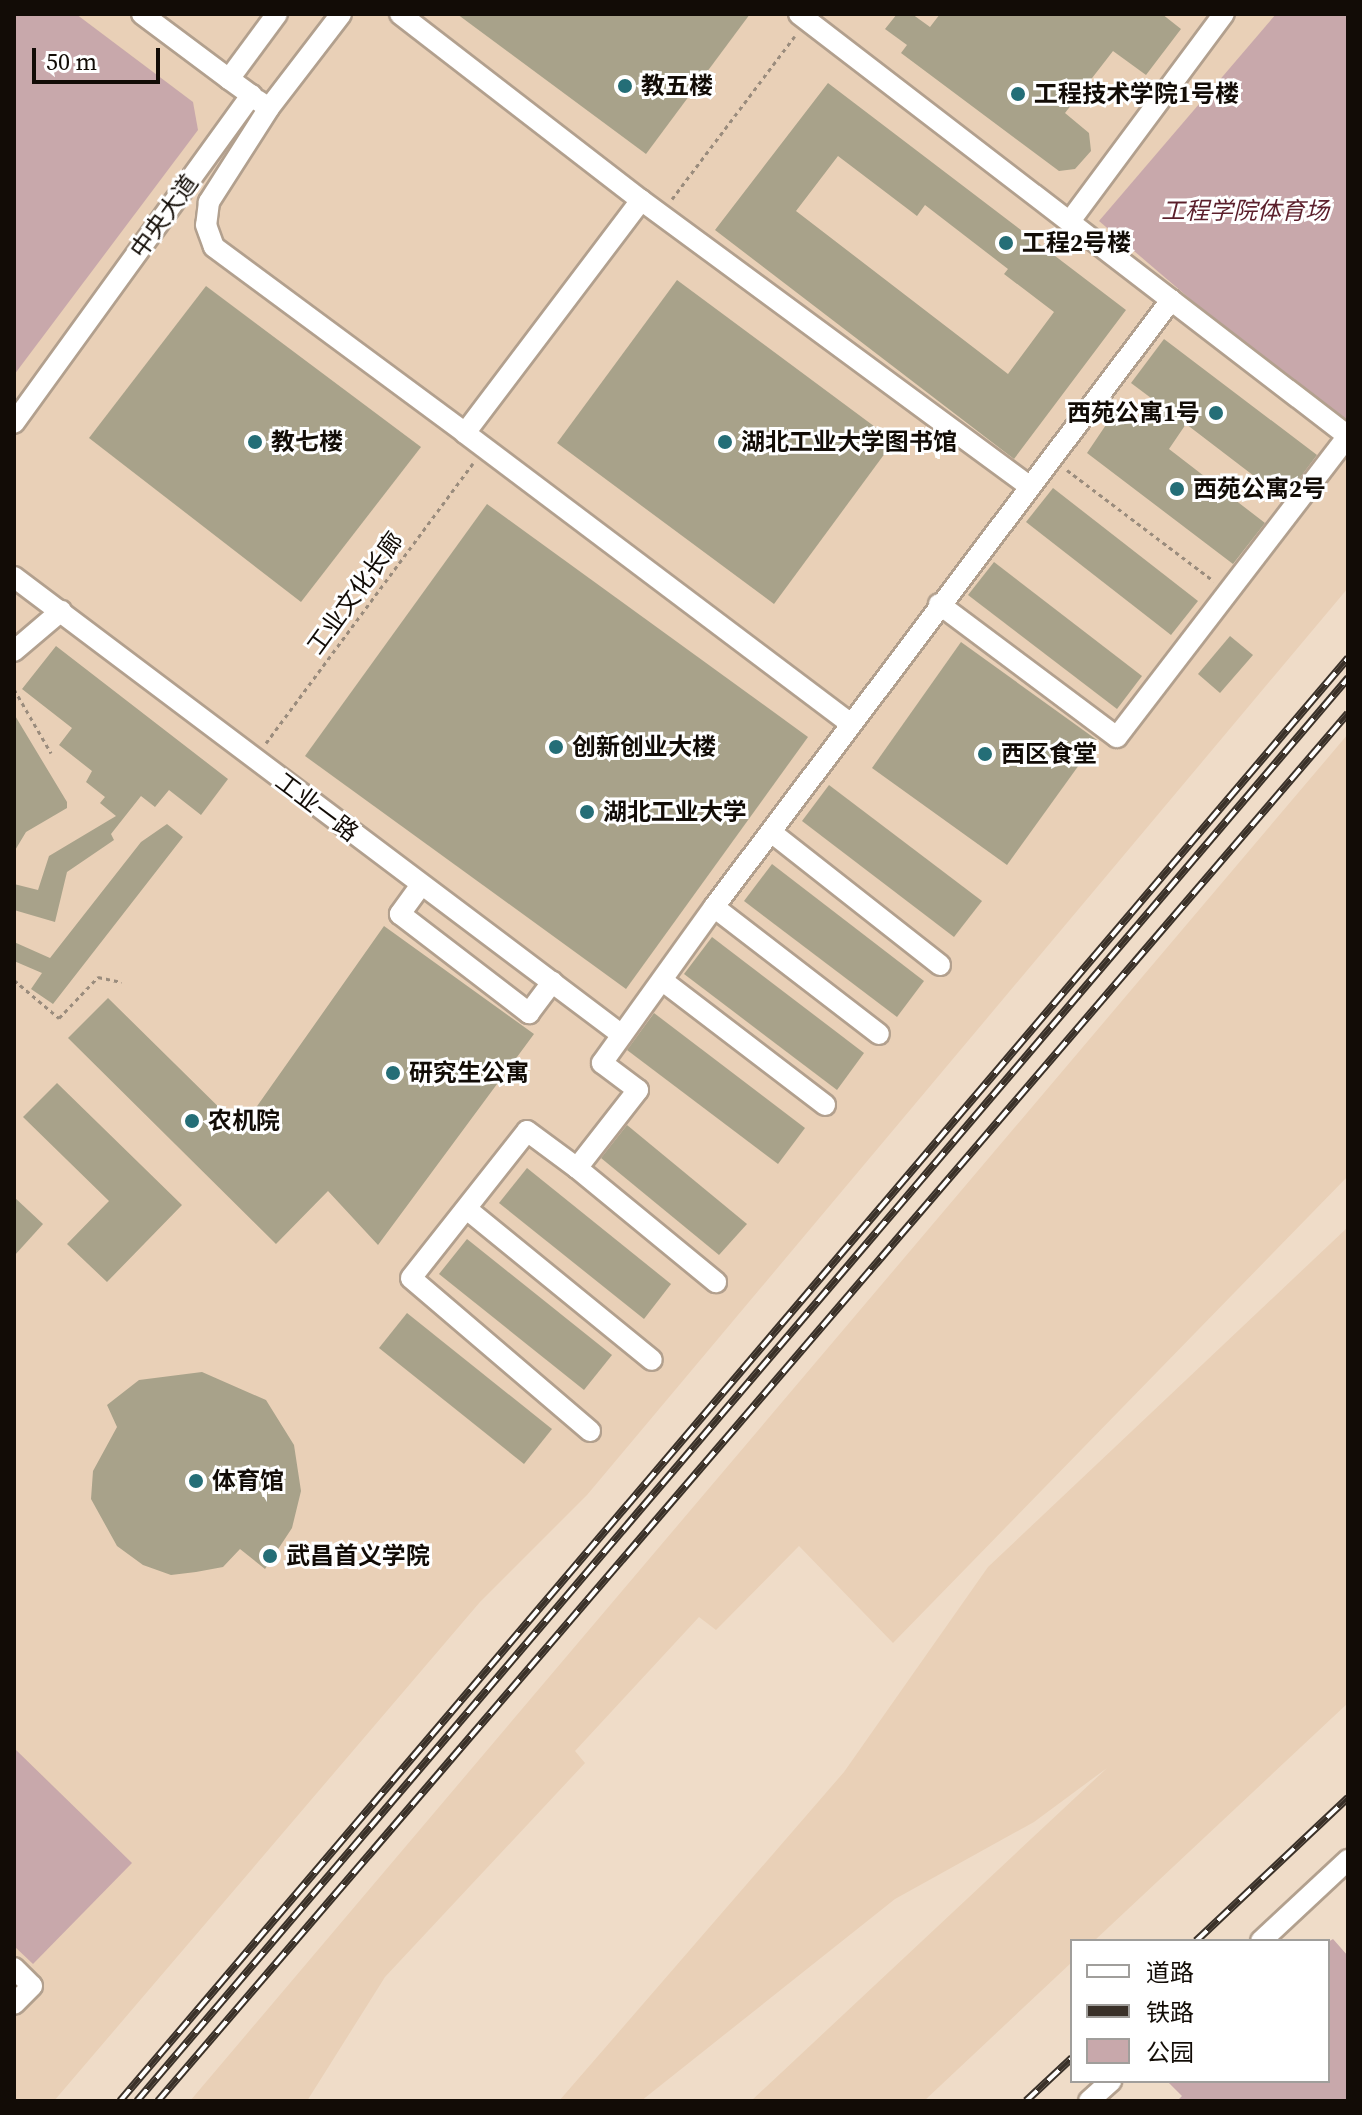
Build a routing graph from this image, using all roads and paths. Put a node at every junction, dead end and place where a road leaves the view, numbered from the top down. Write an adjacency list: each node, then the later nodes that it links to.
1 (142, 14): 7 (street)
2 (277, 14): 7 (street)
3 (341, 14): 9 (street)
4 (400, 14): 10 (street)
5 (1219, 16): 12 (street)
6 (803, 17): 11 (path); 12 (street)
7 (229, 79): 8 (street)
8 (251, 95): 9 (street); 14 (street, 中央大道)
9 (269, 108): 15 (street)
10 (641, 200): 11 (street); 15 (street)
11 (660, 214): 19 (street)
12 (1070, 221): 13 (street)
13 (1171, 300): 16 (street); 18 (street)
14 (14, 423)
15 (465, 433): 17 (street)
16 (1348, 436): 21 (street)
17 (484, 449): 26 (street); 28 (path, 工业文化长廊)
18 (1051, 458): 19 (street); 21 (path)
19 (1029, 486): 22 (street)
20 (14, 577): 23 (street, 工业一路)
21 (1229, 593): 22 (street)
22 (939, 604): 26 (street)
23 (61, 611): 24 (street); 28 (street, 工业一路)
24 (14, 651)
25 (14, 689): 27 (path)
26 (851, 724): 29 (street)
27 (51, 753)
28 (255, 759): 30 (street, 工业一路)
29 (771, 832): 31 (street); 32 (street)
30 (421, 885): 36 (street, 工业一路); 36 (street)
31 (714, 907): 34 (street); 37 (street)
32 (940, 965)
33 (14, 980): 35 (path)
34 (663, 981): 38 (street); 39 (street)
35 (121, 982)
36 (552, 982): 38 (street, 工业一路)
37 (879, 1034)
38 (622, 1035): 40 (street)
39 (825, 1105)
40 (577, 1168): 41 (street); 42 (street)
41 (468, 1210): 43 (street); 44 (street)
42 (716, 1282)
43 (652, 1360)
44 (590, 1431)
45 (1348, 1860): 46 (street)
46 (1263, 1939)
47 (14, 1968): 48 (street)
48 (14, 2004)
49 (1109, 2083): 50 (street)
50 (1089, 2101)

